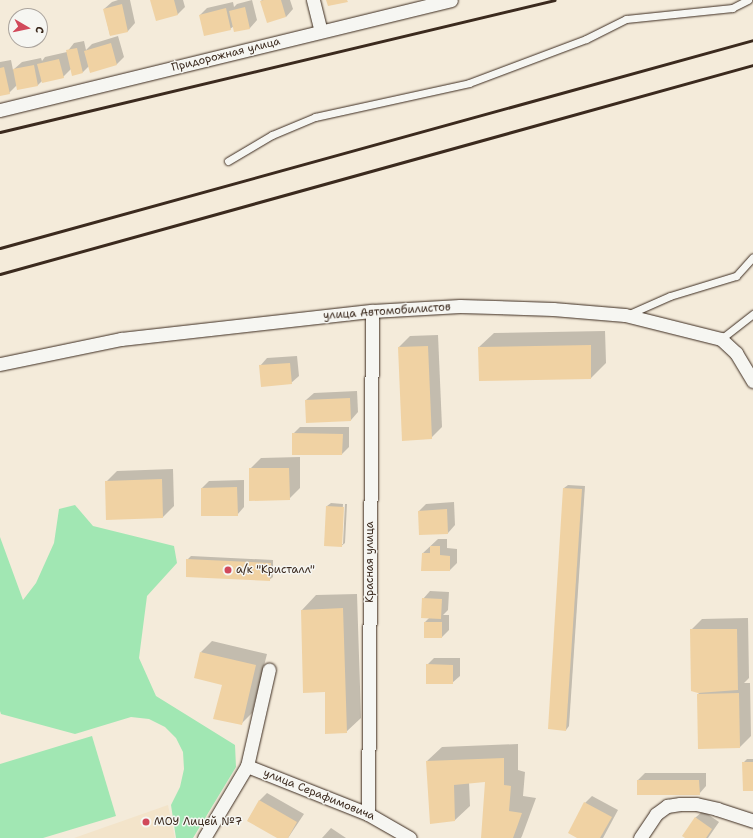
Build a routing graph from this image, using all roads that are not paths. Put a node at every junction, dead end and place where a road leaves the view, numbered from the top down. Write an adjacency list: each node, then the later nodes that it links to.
1 (313, 0): 4 (street)
2 (451, 0): 4 (street, Придорожная улица)
3 (748, 0): 6 (lane)
4 (321, 31): 5 (street, Придорожная улица)
5 (0, 110)
6 (228, 161)
7 (753, 257): 10 (lane)
8 (372, 311): 10 (street, улица Автомобилистов); 12 (street, улица Автомобилистов); 16 (street, Красная улица)
9 (753, 314): 11 (lane)
10 (625, 316): 11 (street, улица Автомобилистов)
11 (721, 339): 13 (street, улица Автомобилистов)
12 (0, 364)
13 (753, 381)
14 (269, 669): 15 (street)
15 (248, 766): 16 (street, улица Серафимовича); 18 (street)
16 (368, 814): 19 (street, улица Серафимовича)
17 (753, 821): 20 (street)
18 (204, 838)
19 (410, 838)
20 (640, 838)

